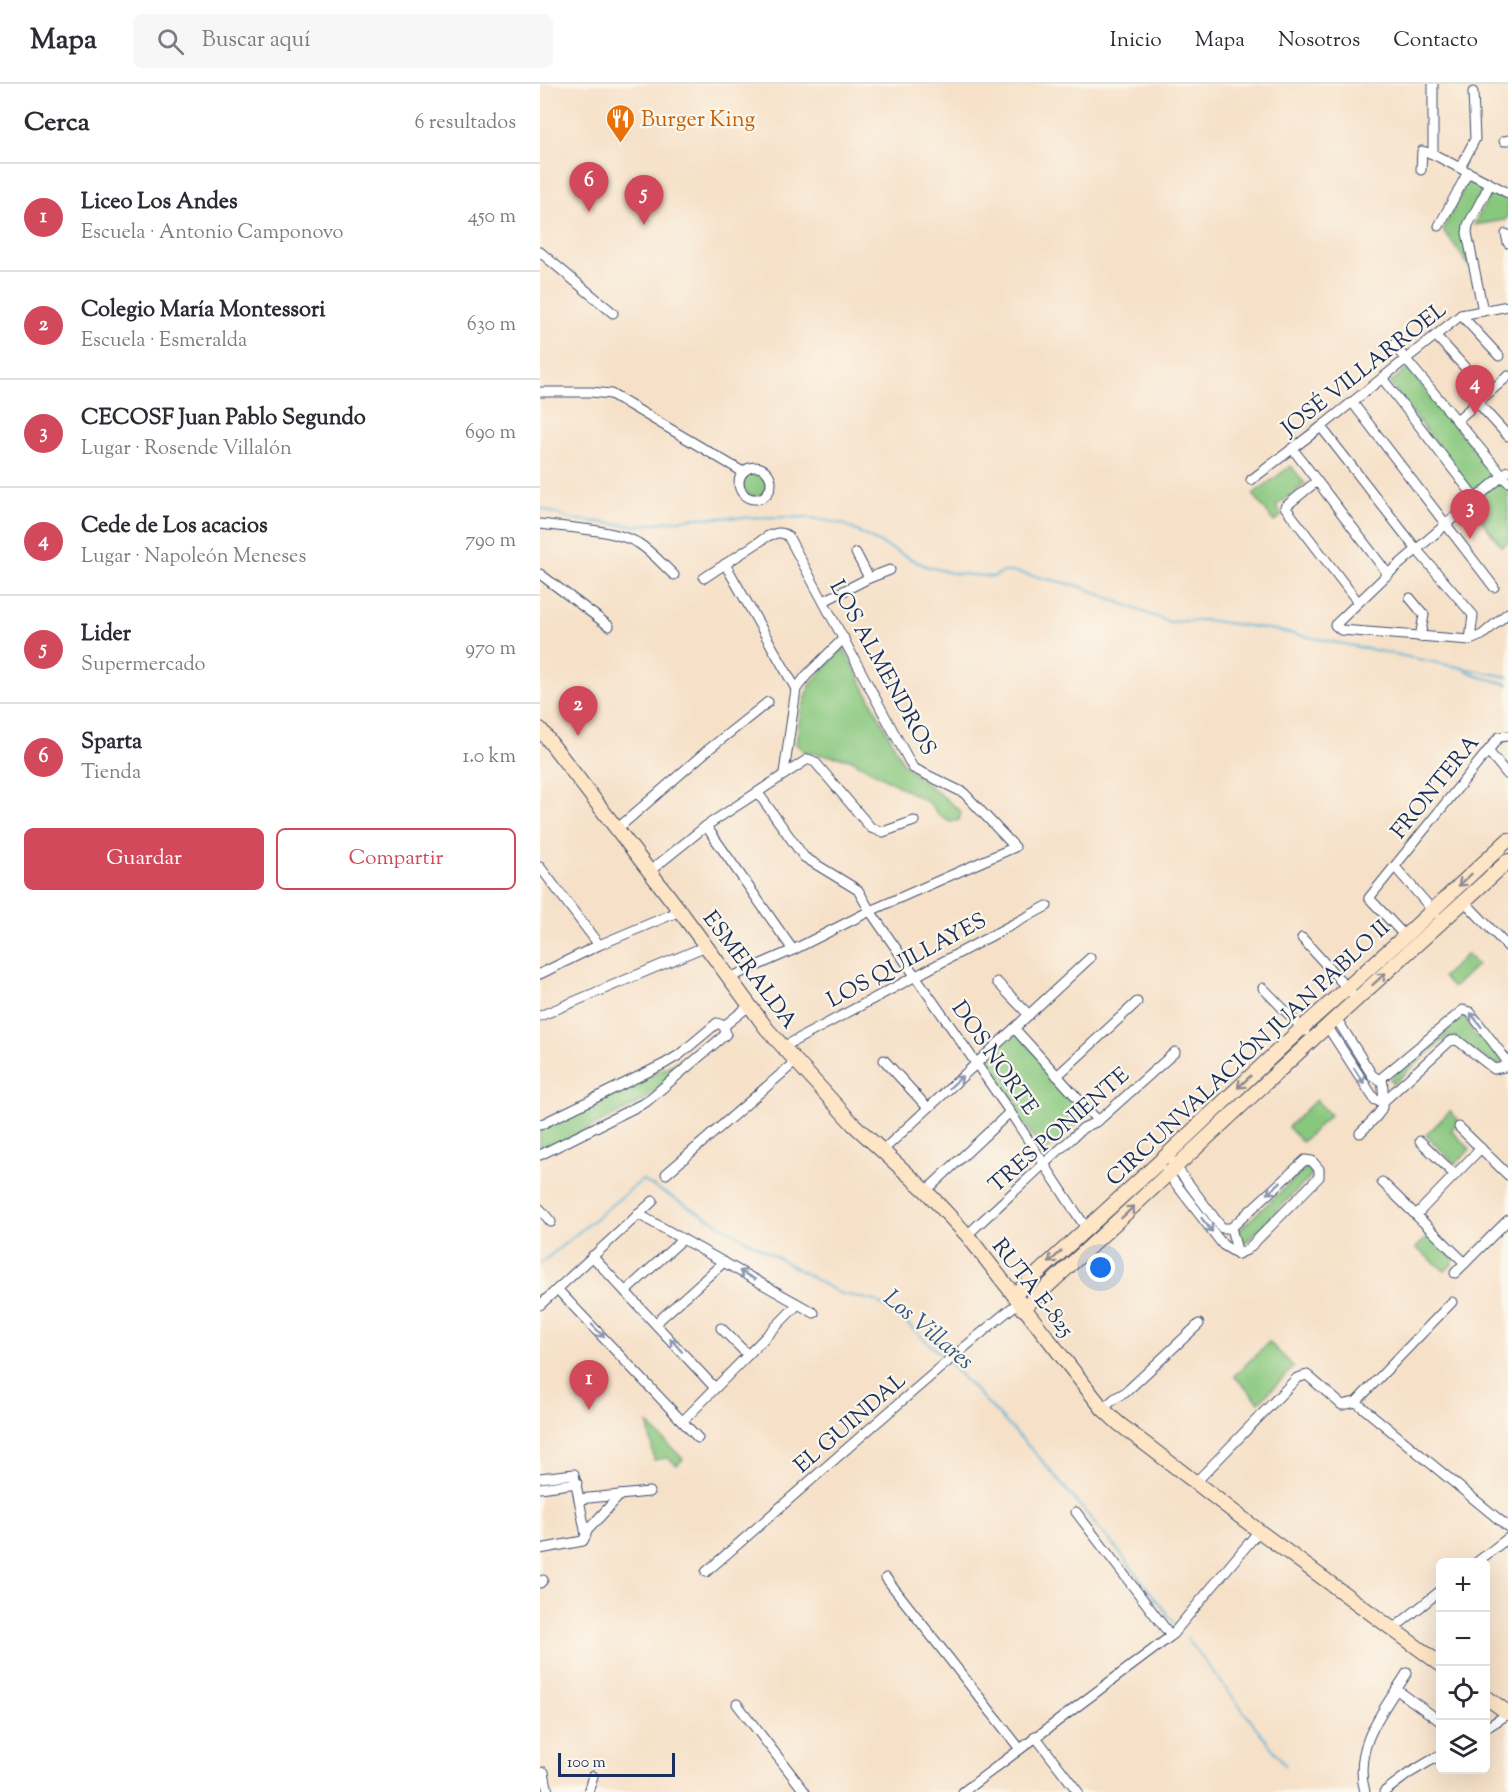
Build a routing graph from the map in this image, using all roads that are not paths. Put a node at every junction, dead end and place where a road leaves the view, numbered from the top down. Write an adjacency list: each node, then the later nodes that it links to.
1 (1432, 84): 3 (street)
2 (1473, 92): 5 (street)
3 (1433, 154): 4 (street); 5 (street)
4 (1421, 170)
5 (1464, 170): 6 (street); 8 (street)
6 (1490, 184): 7 (street); 11 (street)
7 (1508, 193)
8 (1439, 226)
9 (540, 252): 12 (street)
10 (1508, 306): 11 (street, JOSÉ VILLARROEL)
11 (1483, 311): 13 (street, JOSÉ VILLARROEL)
12 (613, 313)
13 (1461, 315): 14 (street, JOSÉ VILLARROEL); 16 (street)
14 (1436, 336): 17 (street, JOSÉ VILLARROEL); 18 (street)
15 (1393, 344): 17 (street)
16 (1499, 356)
17 (1405, 359): 20 (street, JOSÉ VILLARROEL); 24 (street)
18 (1471, 374)
19 (1508, 376): 23 (street)
20 (1382, 378): 22 (street, JOSÉ VILLARROEL); 32 (street)
21 (540, 392): 28 (street)
22 (1353, 402): 25 (street, JOSÉ VILLARROEL); 34 (street)
23 (1478, 403): 24 (street); 26 (street)
24 (1456, 420): 29 (street)
25 (1321, 427): 27 (street, JOSÉ VILLARROEL); 35 (street)
26 (1506, 431)
27 (1292, 448): 30 (street, JOSÉ VILLARROEL); 31 (street)
28 (743, 472)
29 (1506, 476): 32 (street)
30 (1251, 480)
31 (1317, 481): 40 (street); 47 (street)
32 (1476, 499): 34 (street)
33 (540, 524): 41 (street)
34 (1446, 525): 35 (street); 44 (street)
35 (1417, 550): 40 (street); 52 (street)
36 (856, 553): 43 (street)
37 (726, 564): 42 (street); 46 (street, LOS ALMENDROS); 53 (street)
38 (890, 570): 43 (street)
39 (540, 574): 49 (street)
40 (1388, 574): 47 (street)
41 (674, 575)
42 (704, 578)
43 (869, 578): 46 (street)
44 (1494, 586)
45 (1410, 598): 50 (street)
46 (824, 601): 51 (street, LOS ALMENDROS)
47 (1358, 602): 50 (street)
48 (1508, 613): 52 (street)
49 (609, 626)
50 (1420, 637): 52 (street)
51 (844, 638): 53 (street); 73 (street, LOS ALMENDROS)
52 (1470, 640)
53 (796, 689): 58 (street)
54 (768, 702): 63 (street)
55 (540, 729): 63 (main road, ESMERALDA)
56 (1508, 736): 57 (street, FRONTERA)
57 (1488, 751): 59 (street); 67 (street, FRONTERA)
58 (784, 774): 60 (street); 61 (street)
59 (1508, 775)
60 (758, 793): 62 (street); 73 (street, DOS NORTE)
61 (914, 821)
62 (706, 826): 68 (street); 80 (street)
63 (617, 829): 68 (main road, ESMERALDA)
64 (1508, 840): 71 (main road, CIRCUNVALACIÓN JUAN PABLO II, one-way to 71)
65 (1508, 861): 69 (main road, CIRCUNVALACIÓN JUAN PABLO II)
66 (540, 867): 77 (street)
67 (1395, 867): 71 (street, FRONTERA); 75 (street, FRONTERA)
68 (650, 871): 72 (main road, ESMERALDA)
69 (1464, 901): 74 (main road, CIRCUNVALACIÓN JUAN PABLO II); 79 (street)
70 (1047, 906): 83 (street, LOS QUILLAYES)
71 (1433, 910): 74 (street, FRONTERA); 75 (main road, CIRCUNVALACIÓN JUAN PABLO II)
72 (681, 911): 77 (street); 78 (main road, ESMERALDA)
73 (870, 911): 80 (street); 83 (street, DOS NORTE)
74 (1442, 922): 88 (main road, CIRCUNVALACIÓN JUAN PABLO II, one-way to 74)
75 (1405, 936): 86 (main road, CIRCUNVALACIÓN JUAN PABLO II)
76 (1302, 938): 86 (street)
77 (598, 945): 82 (street)
78 (706, 946): 84 (main road, ESMERALDA); 92 (street)
79 (1508, 947)
80 (793, 950): 84 (street)
81 (1090, 958): 91 (street)
82 (540, 974)
83 (916, 975): 98 (street, LOS QUILLAYES); 103 (street, DOS NORTE)
84 (729, 978): 90 (main road, ESMERALDA)
85 (997, 982): 91 (street)
86 (1348, 987): 88 (street); 95 (main road, CIRCUNVALACIÓN JUAN PABLO II)
87 (1263, 988): 95 (street)
88 (1357, 999): 93 (main road, CIRCUNVALACIÓN JUAN PABLO II)
89 (1137, 1002): 105 (street)
90 (749, 1005): 94 (street); 98 (main road, ESMERALDA)
91 (1029, 1015): 96 (street)
92 (540, 1016)
93 (1331, 1022): 97 (main road, CIRCUNVALACIÓN JUAN PABLO II); 106 (street); 107 (street, one-way to 107)
94 (724, 1026): 100 (street); 104 (street)
95 (1302, 1028): 97 (street); 118 (main road, CIRCUNVALACIÓN JUAN PABLO II, one-way to 118)
96 (1015, 1029): 103 (street); 105 (street)
97 (1313, 1039): 120 (main road, CIRCUNVALACIÓN JUAN PABLO II)
98 (783, 1047): 102 (main road, ESMERALDA)
99 (1175, 1052): 110 (street, TRES PONIENTE)
100 (680, 1055): 104 (street); 111 (street)
101 (884, 1060): 108 (street)
102 (795, 1062): 116 (main road, ESMERALDA); 121 (street)
103 (977, 1063): 108 (street, one-way to 103); 109 (street, DOS NORTE)
104 (688, 1066): 117 (street)
105 (1057, 1076): 110 (street)
106 (1382, 1078): 107 (street); 107 (street, one-way to 106)
107 (1385, 1100): 113 (street)
108 (928, 1108): 116 (street)
109 (1010, 1112): 119 (street, DOS NORTE); 125 (street)
110 (1098, 1121): 119 (street, TRES PONIENTE)
111 (540, 1125)
112 (1459, 1127): 115 (street)
113 (1360, 1133)
114 (1420, 1141): 122 (street)
115 (1481, 1148): 122 (street); 123 (street)
116 (882, 1151): 125 (main road, ESMERALDA)
117 (540, 1155)
118 (1163, 1159): 120 (street); 133 (main road, CIRCUNVALACIÓN JUAN PABLO II)
119 (1044, 1162): 133 (street, DOS NORTE); 135 (street, TRES PONIENTE)
120 (1172, 1170): 134 (street); 137 (street, one-way to 137); 144 (main road, CIRCUNVALACIÓN JUAN PABLO II, one-way to 120)
121 (666, 1174)
122 (1455, 1175): 129 (street)
123 (1508, 1175)
124 (1382, 1182): 129 (street)
125 (926, 1191): 130 (main road, ESMERALDA)
126 (653, 1201): 128 (street)
127 (540, 1209): 132 (street)
128 (638, 1214): 136 (street); 138 (street)
129 (1416, 1215): 140 (street)
130 (949, 1216): 135 (main road, RUTA E-825)
131 (1508, 1220): 140 (street)
132 (551, 1222)
133 (1086, 1228): 144 (main road, CIRCUNVALACIÓN JUAN PABLO II, one-way to 144)
134 (1231, 1228): 137 (street); 137 (street, one-way to 134)
135 (967, 1235): 144 (main road, RUTA E-825)
136 (683, 1239): 139 (street); 143 (street)
137 (1238, 1254)
138 (592, 1256): 142 (street); 143 (street)
139 (724, 1262): 146 (street, one-way to 139); 149 (street)
140 (1465, 1263): 141 (street)
141 (1455, 1272)
142 (557, 1289): 147 (street); 156 (street, one-way to 156)
143 (626, 1291): 149 (street)
144 (1019, 1302): 155 (main road, RUTA E-825); 172 (street, EL GUINDAL)
145 (1452, 1302): 154 (street)
146 (798, 1304): 148 (street); 152 (street)
147 (540, 1305)
148 (814, 1313)
149 (656, 1323): 153 (street, one-way to 149)
150 (1199, 1324): 155 (street)
151 (721, 1328): 152 (street)
152 (748, 1355): 153 (street)
153 (716, 1388): 156 (street)
154 (1356, 1402): 160 (street); 166 (street)
155 (1102, 1408): 160 (main road)
156 (683, 1421): 157 (street)
157 (698, 1438)
158 (540, 1478): 159 (street)
159 (575, 1478): 161 (street); 164 (street)
160 (1195, 1483): 168 (main road)
161 (540, 1488)
162 (649, 1492): 163 (street)
163 (620, 1495): 164 (street); 167 (street)
164 (579, 1499): 167 (street)
165 (1076, 1512): 176 (street)
166 (1508, 1527)
167 (586, 1532): 170 (street)
168 (1259, 1532): 175 (main road); 176 (street)
169 (1508, 1538): 171 (street)
170 (540, 1549)
171 (1483, 1558)
172 (706, 1572)
173 (886, 1578): 186 (street)
174 (1436, 1594): 175 (street)
175 (1393, 1629): 177 (main road)
176 (1171, 1636): 185 (street)
177 (1436, 1661)
178 (1407, 1673): 179 (street)
179 (1397, 1690): 183 (street); 195 (street)
180 (1490, 1700): 182 (main road)
181 (737, 1704): 192 (street)
182 (1508, 1714): 184 (street)
183 (1439, 1720)
184 (1490, 1725)
185 (1035, 1736): 186 (street); 194 (street)
186 (1020, 1749): 193 (street)
187 (1436, 1757): 196 (street)
188 (544, 1772): 190 (street)
189 (593, 1776): 191 (street)
190 (548, 1792)
191 (588, 1792)
192 (805, 1792)
193 (963, 1792)
194 (1078, 1792)
195 (1365, 1792)
196 (1384, 1792)

